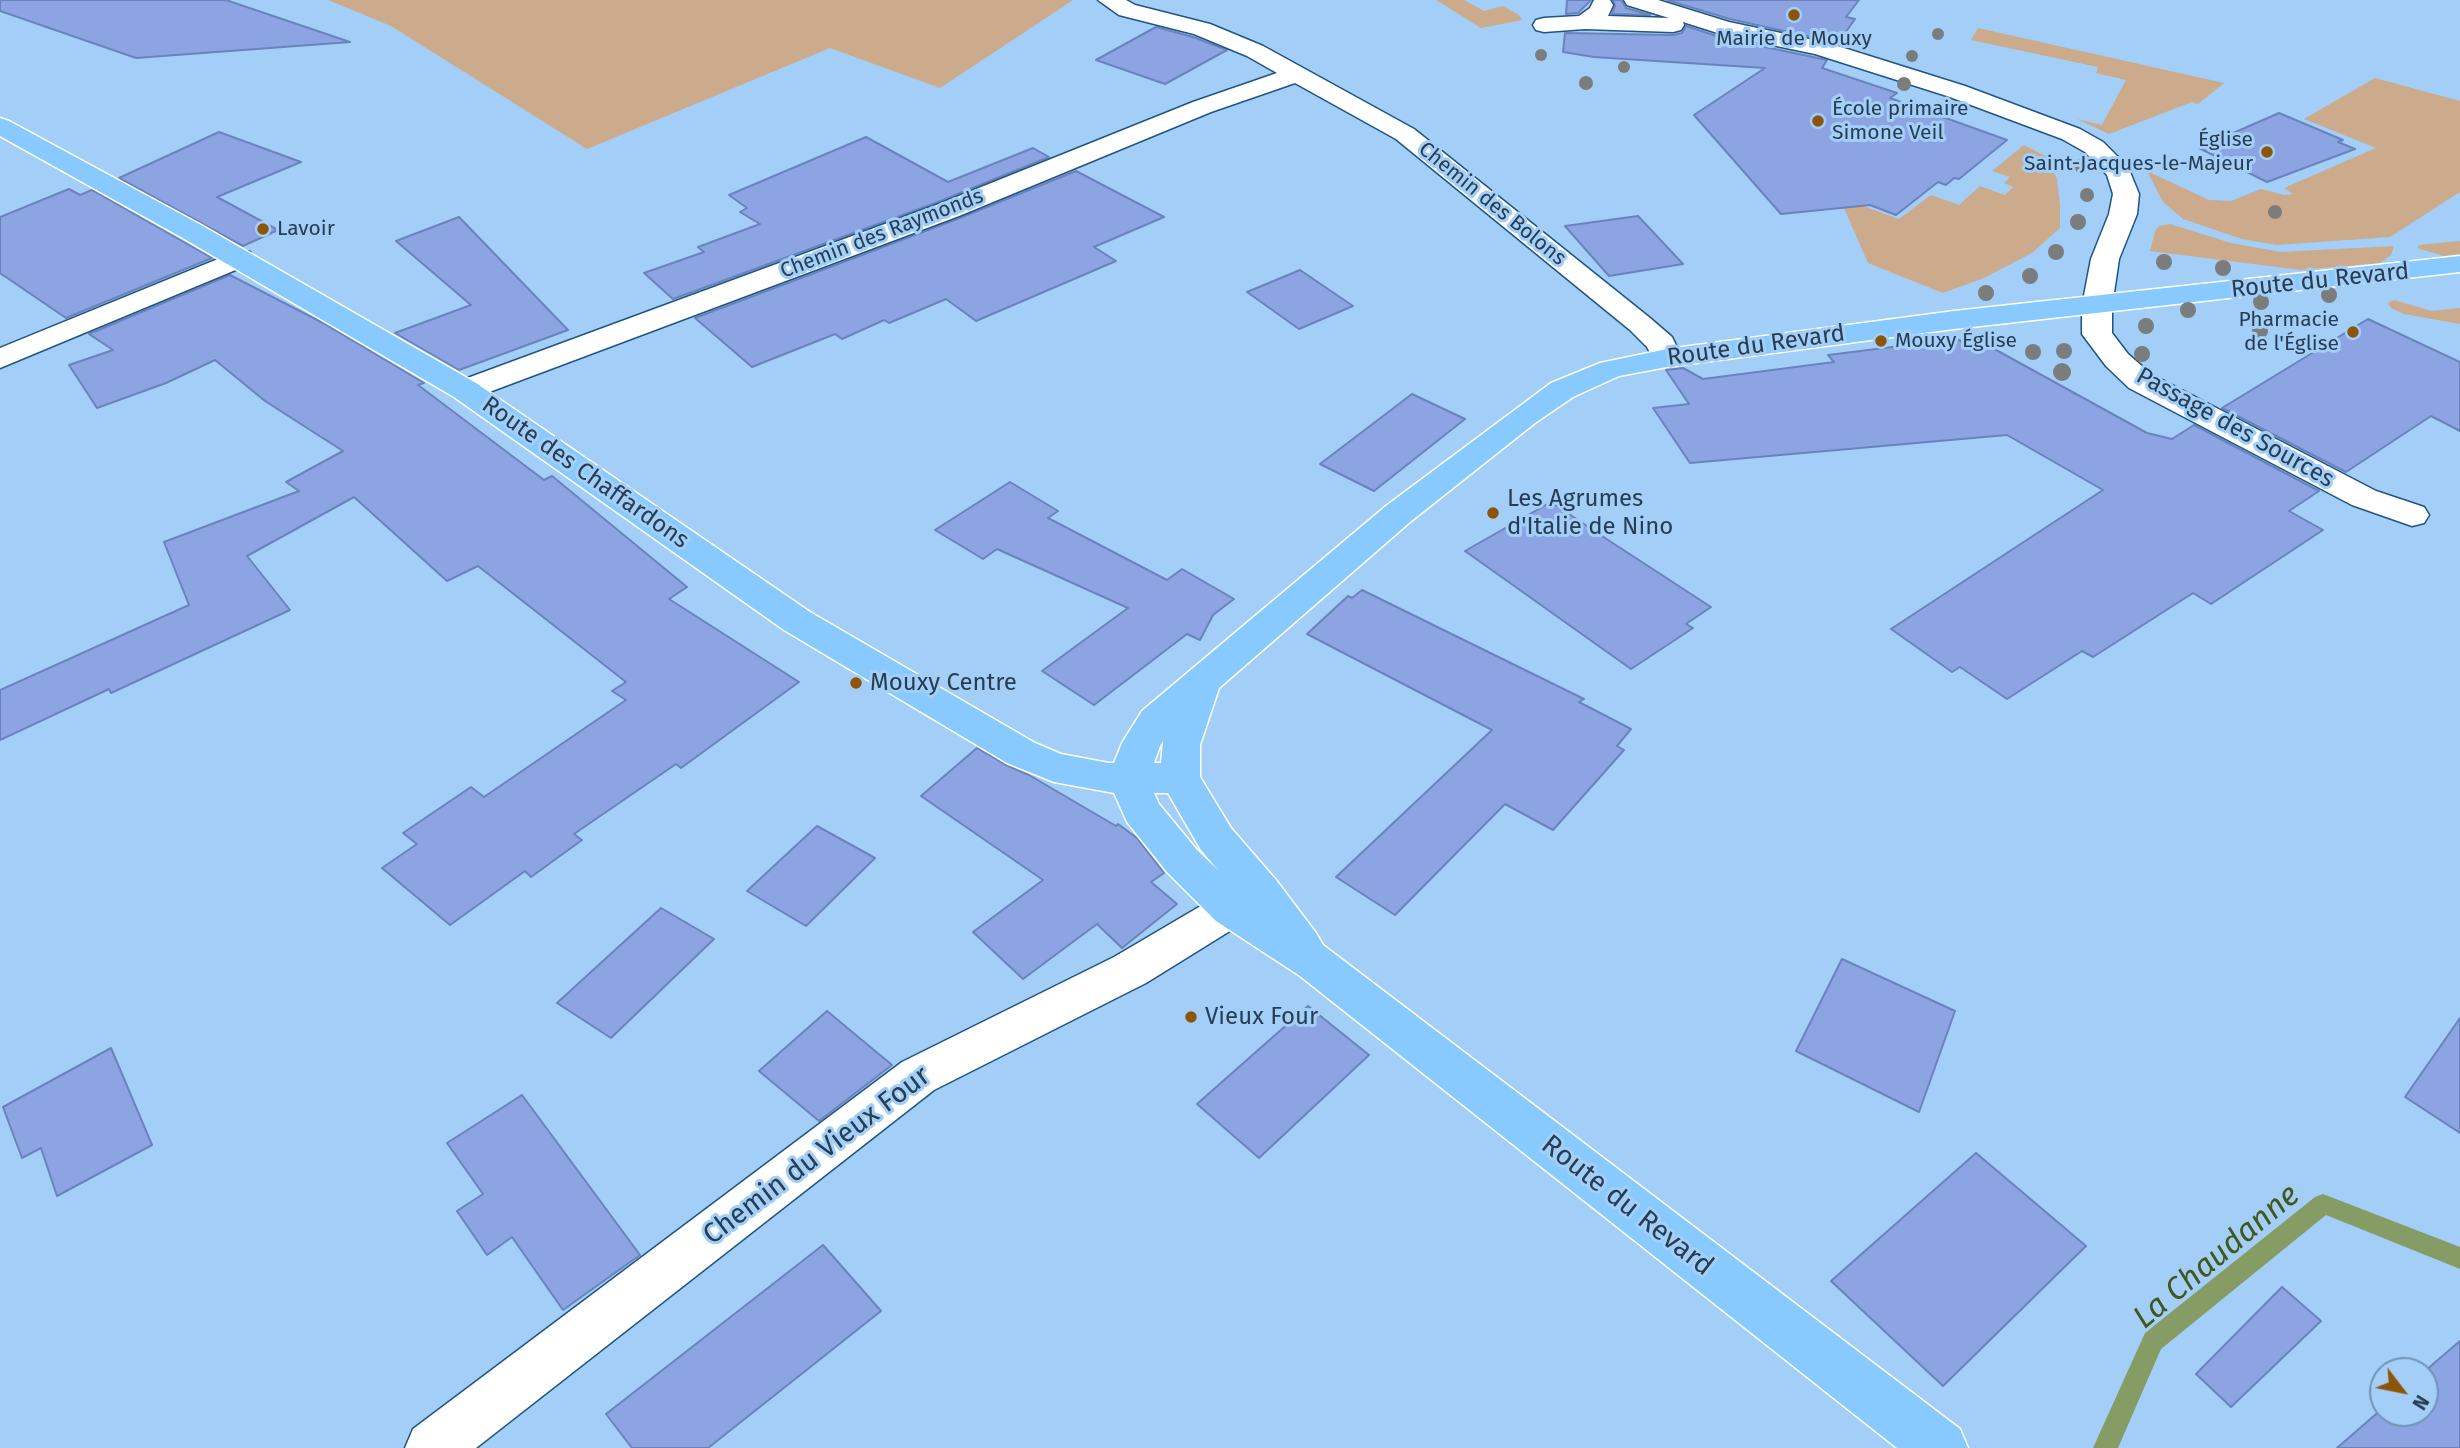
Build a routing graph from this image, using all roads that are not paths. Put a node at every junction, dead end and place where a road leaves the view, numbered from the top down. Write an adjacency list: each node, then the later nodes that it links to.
1 (1109, 0): 7 (street, Chemin des Bolons)
2 (1603, 0): 4 (street)
3 (1635, 0): 6 (street)
4 (1585, 22): 5 (street); 6 (street)
5 (1544, 26)
6 (1724, 27): 11 (street, Passage des Sources)
7 (1298, 74): 12 (street, Chemin des Bolons); 14 (street, Chemin des Raymonds)
8 (0, 126): 9 (main road, Route des Chaffardons)
9 (240, 258): 13 (street); 14 (main road, Route des Chaffardons)
10 (2460, 264): 11 (main road, Route du Revard)
11 (2097, 306): 12 (main road, Route du Revard); 15 (street, Passage des Sources)
12 (1667, 358): 16 (main road, Route du Revard)
13 (0, 359)
14 (465, 390): 17 (main road, Route des Chaffardons)
15 (2412, 515)
16 (1201, 685): 17 (main road, Route du Revard); 18 (main road)
17 (1129, 778): 18 (main road, Route des Chaffardons); 19 (main road, Route du Revard)
18 (1180, 778): 20 (main road, Route du Revard)
19 (1231, 909): 20 (main road, Route du Revard); 21 (street, Chemin du Vieux Four)
20 (1315, 963): 22 (main road, Route du Revard)
21 (432, 1448)
22 (1941, 1448)

